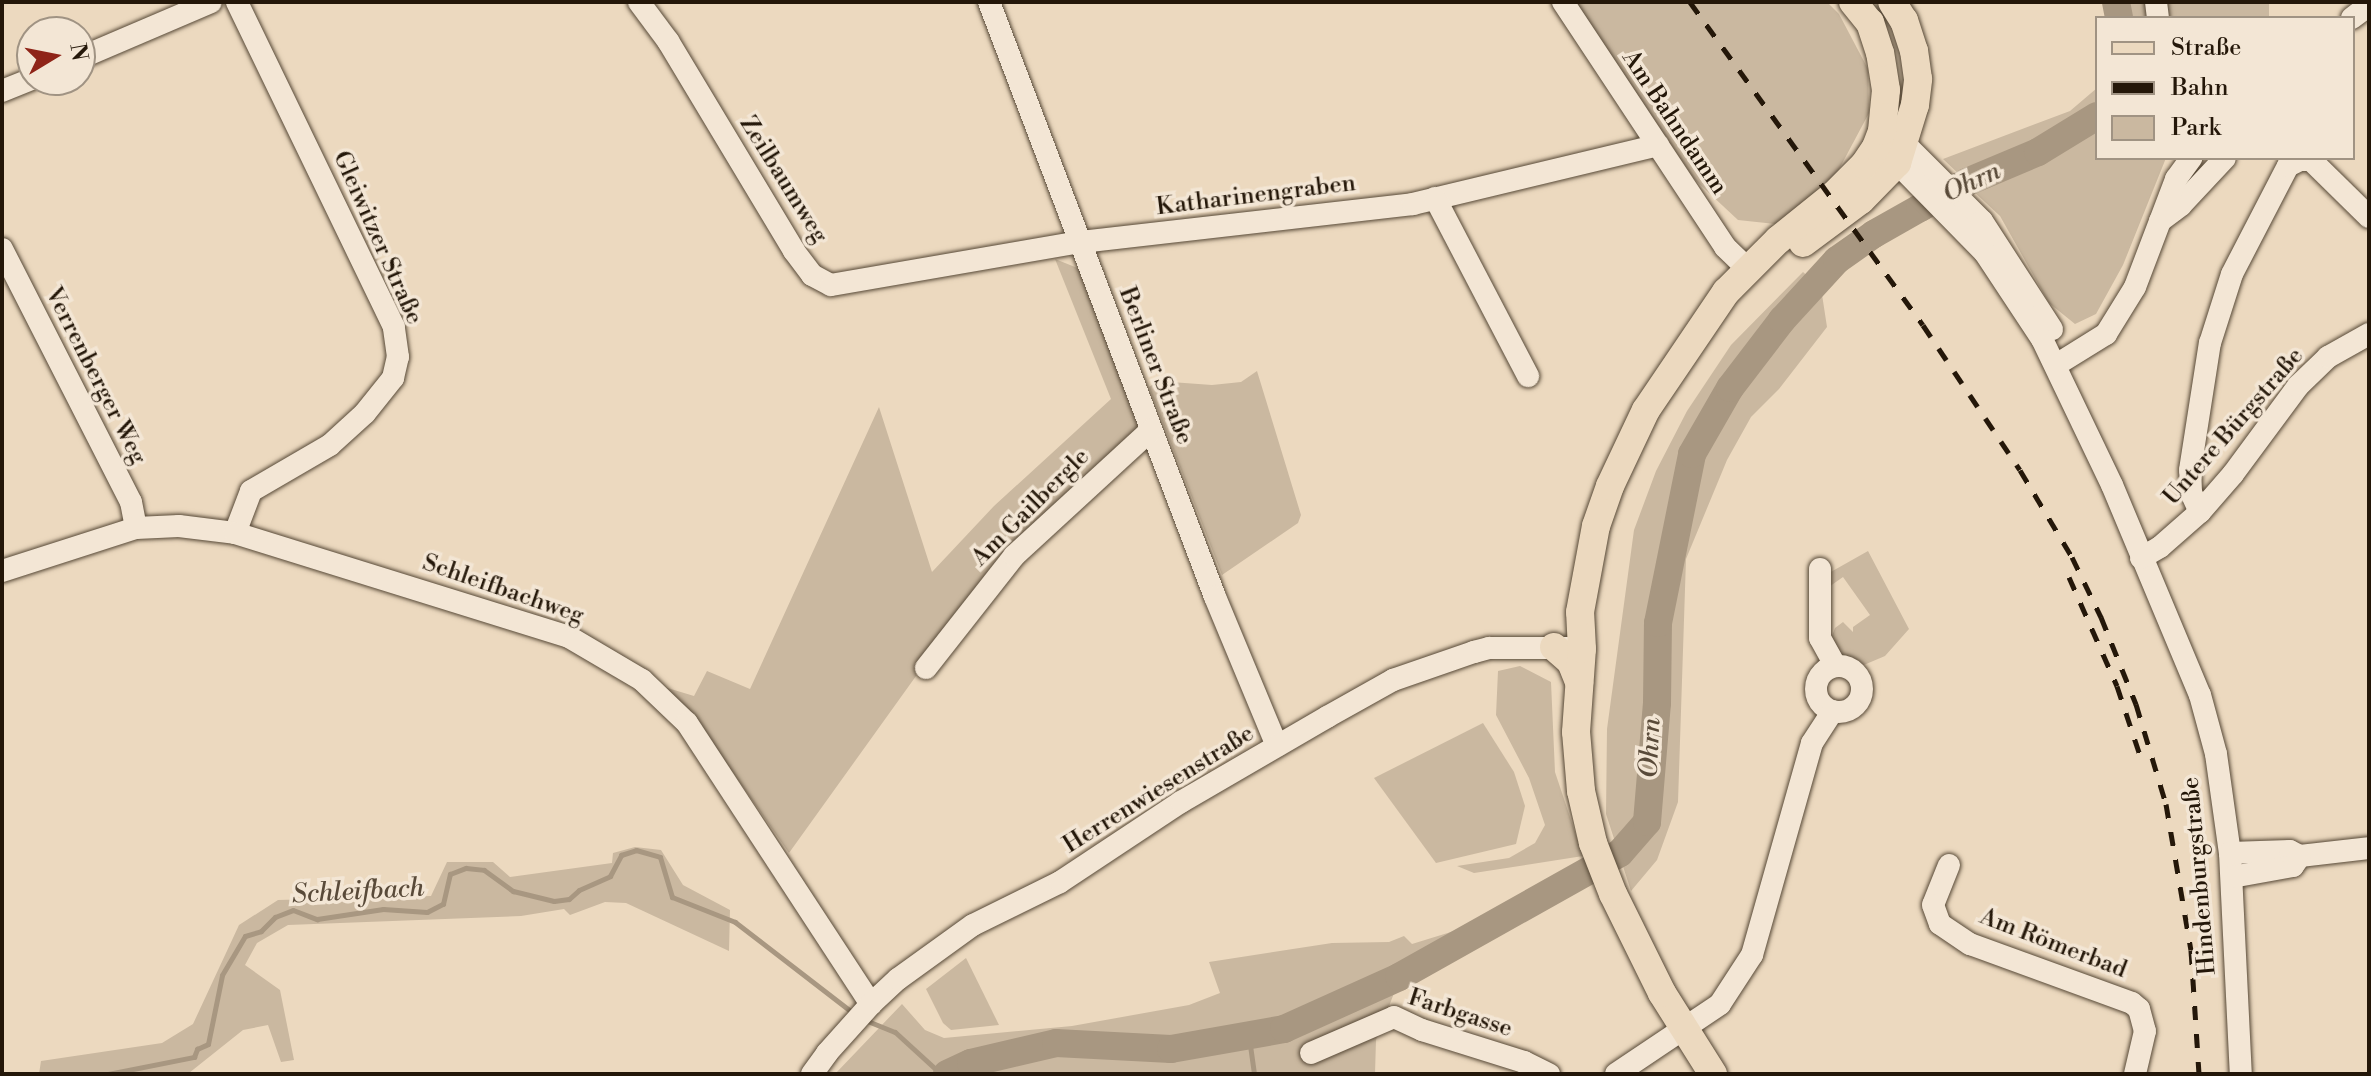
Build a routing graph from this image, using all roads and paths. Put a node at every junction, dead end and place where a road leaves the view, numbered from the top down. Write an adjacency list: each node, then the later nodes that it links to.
1 (211, 2): 8 (street)
2 (237, 2): 28 (street, Gleiwitzer Straße)
3 (639, 2): 19 (street, Zeilbaumweg)
4 (989, 2): 19 (street, Berliner Straße)
5 (1563, 2): 9 (street, Am Bahndamm)
6 (1853, 2): 10 (main road)
7 (1892, 2): 10 (main road)
8 (96, 51)
9 (1658, 145): 16 (street, Katharinengraben); 21 (street, Am Bahndamm)
10 (1890, 146): 15 (street, Hindenburgstraße); 21 (main road); 34 (main road)
11 (2223, 160): 18 (street)
12 (2300, 160): 26 (street)
13 (2311, 160): 17 (street)
14 (2174, 169): 18 (street)
15 (1924, 176): 23 (street, Hindenburgstraße); 23 (street, Hindenburgstraße)
16 (1435, 198): 19 (street, Katharinengraben); 24 (street)
17 (2369, 217)
18 (2158, 222): 23 (street)
19 (1081, 242): 25 (street, Berliner Straße)
20 (2, 249): 27 (street, Verrenberger Weg)
21 (1748, 269): 32 (main road)
22 (2369, 334): 26 (street, Untere Bürgstraße)
23 (2063, 362): 29 (street, Hindenburgstraße)
24 (1528, 376)
25 (1151, 430): 36 (street, Am Gailbergle); 39 (street, Berliner Straße)
26 (2200, 512): 29 (street, Untere Bürgstraße)
27 (136, 528): 28 (street, Schleifbachweg); 31 (street, Schleifbachweg)
28 (235, 533): 45 (street, Schleifbachweg)
29 (2138, 552): 41 (street, Hindenburgstraße)
30 (1820, 569): 35 (street)
31 (2, 571)
32 (1580, 612): 33 (street); 34 (main road)
33 (1554, 647): 34 (street, Herrenwiesenstraße); 37 (main road); 39 (street, Herrenwiesenstraße)
34 (1582, 649): 37 (main road)
35 (1835, 665): 38 (street); 38 (street)
36 (926, 668)
37 (1579, 682): 46 (main road)
38 (1833, 711): 46 (street)
39 (1277, 746): 45 (street, Herrenwiesenstraße)
40 (2369, 848): 42 (street)
41 (2230, 853): 42 (street); 44 (street, Hindenburgstraße)
42 (2300, 856): 44 (street)
43 (1949, 865): 52 (street, Am Römerbad)
44 (2232, 877): 53 (street, Hindenburgstraße)
45 (868, 1007): 49 (street, Herrenwiesenstraße)
46 (1684, 1031): 48 (main road); 51 (street)
47 (1311, 1053): 50 (street, Farbgasse)
48 (1706, 1069)
49 (812, 1074)
50 (1549, 1074)
51 (1616, 1074)
52 (2135, 1074)
53 (2241, 1074)

